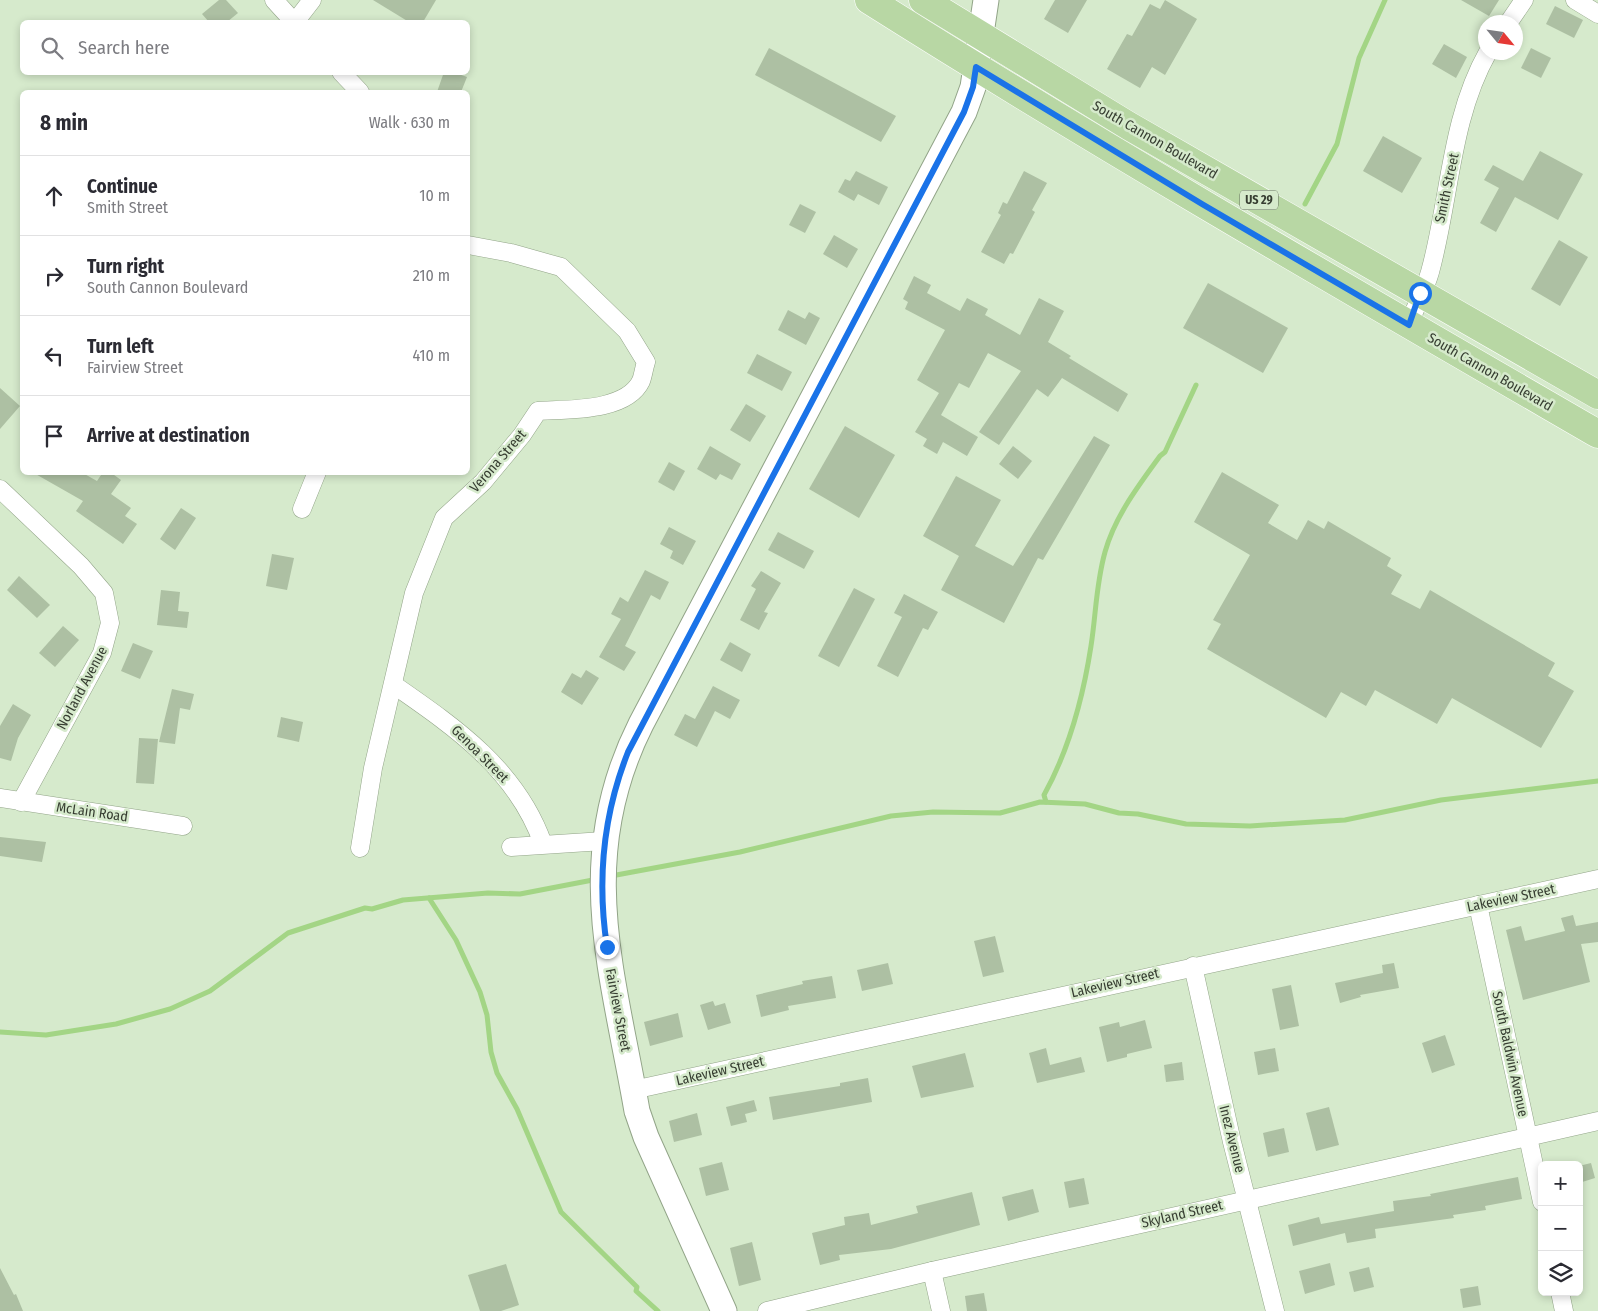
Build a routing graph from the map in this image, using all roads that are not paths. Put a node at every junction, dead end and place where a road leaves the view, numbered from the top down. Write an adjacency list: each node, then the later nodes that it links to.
1 (274, 0): 10 (street)
2 (312, 0): 11 (street)
3 (869, 0): 14 (main road, South Cannon Boulevard / US 29)
4 (923, 0): 12 (main road, South Cannon Boulevard / US 29)
5 (986, 0): 12 (street, Fairview Street)
6 (1524, 0): 9 (street)
7 (1575, 0): 8 (street)
8 (1598, 14)
9 (1514, 15)
10 (293, 20)
11 (297, 20)
12 (981, 36): 14 (street, Fairview Street); 18 (main road, South Cannon Boulevard / US 29)
13 (1484, 60): 18 (street, Smith Street)
14 (976, 67): 19 (main road, South Cannon Boulevard / US 29); 29 (street, Fairview Street)
15 (345, 75): 16 (street)
16 (358, 90)
17 (470, 245): 25 (street, Verona Street)
18 (1420, 293): 19 (street, Smith Street); 20 (main road, South Cannon Boulevard / US 29)
19 (1409, 325): 21 (main road, South Cannon Boulevard / US 29)
20 (1598, 395)
21 (1598, 434)
22 (316, 475): 24 (street)
23 (0, 489): 27 (street, Norland Avenue)
24 (302, 509)
25 (394, 685): 30 (street, Genoa Street); 32 (street, Verona Street)
26 (0, 798): 27 (street, McLain Road)
27 (21, 802): 28 (street, McLain Road)
28 (183, 826)
29 (604, 841): 30 (street); 36 (street, Fairview Street)
30 (543, 844): 31 (street)
31 (511, 847)
32 (360, 848)
33 (1598, 879): 34 (street, Lakeview Street)
34 (1478, 905): 35 (street, Lakeview Street); 38 (street, South Baldwin Avenue)
35 (1193, 966): 36 (street, Lakeview Street); 40 (street, Inez Avenue)
36 (633, 1090): 43 (street, Fairview Street)
37 (1598, 1121): 38 (street, Skyland Street)
38 (1528, 1136): 39 (street, South Baldwin Avenue); 40 (street, Skyland Street)
39 (1538, 1183)
40 (1247, 1199): 41 (street, Skyland Street); 46 (street, Inez Avenue)
41 (932, 1270): 44 (street, Skyland Street); 45 (street)
42 (1561, 1296): 47 (street)
43 (724, 1311)
44 (767, 1311)
45 (941, 1311)
46 (1274, 1311)
47 (1564, 1311)

